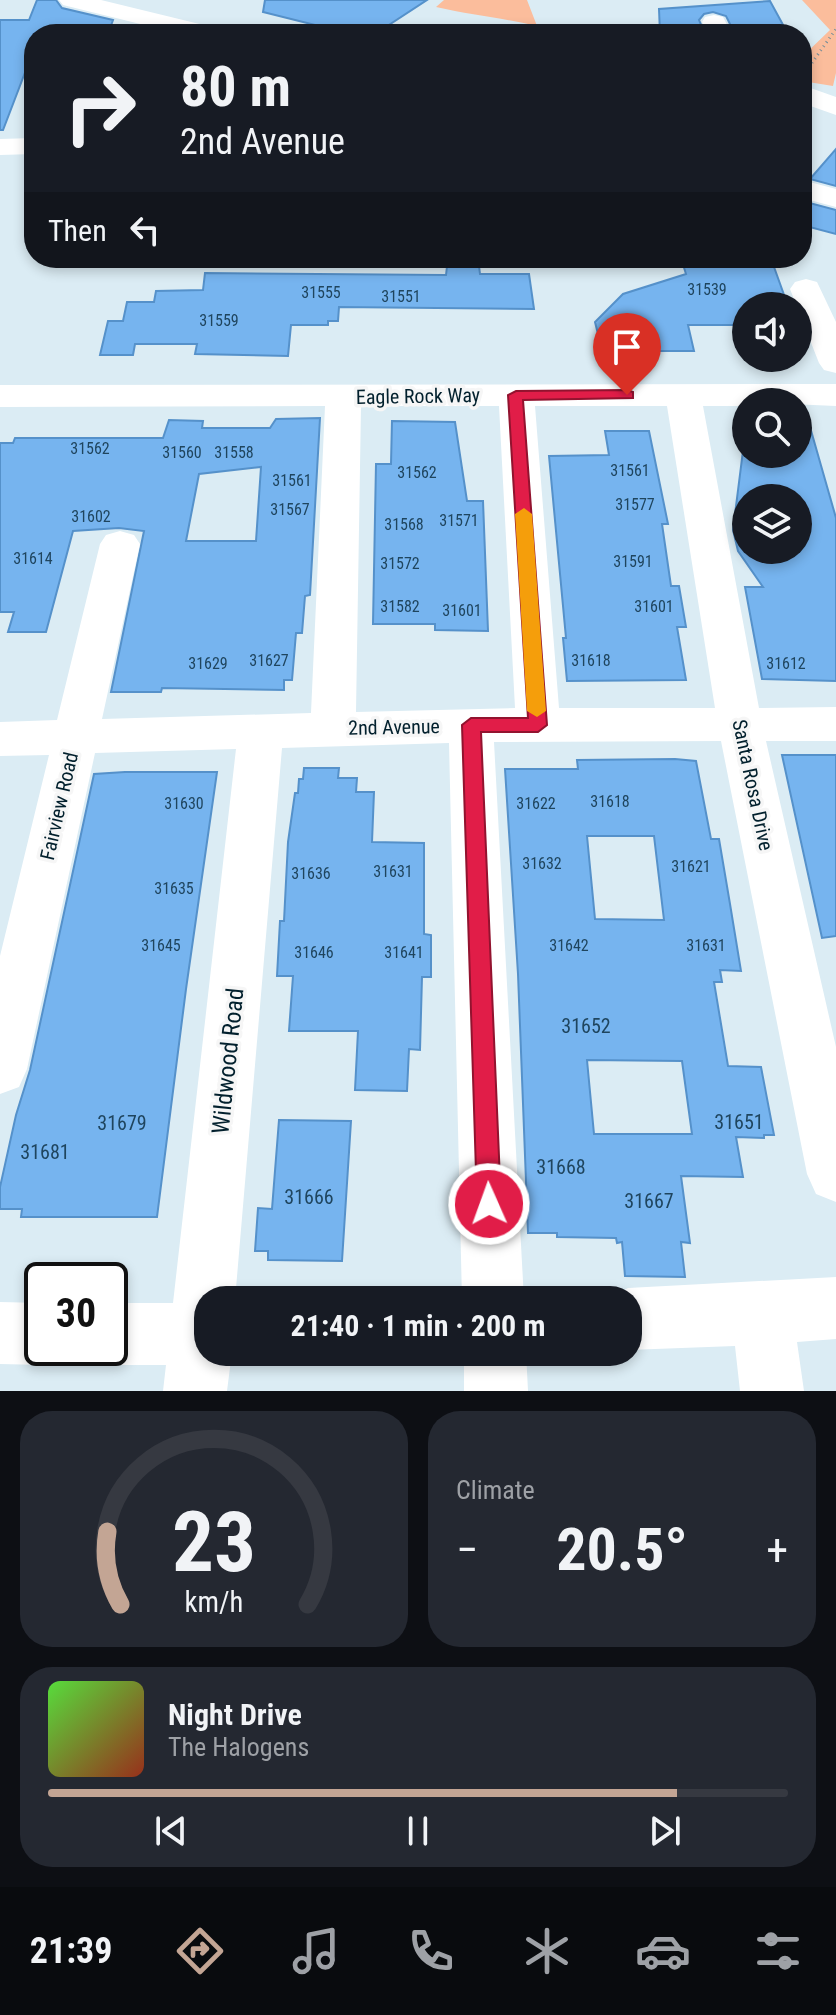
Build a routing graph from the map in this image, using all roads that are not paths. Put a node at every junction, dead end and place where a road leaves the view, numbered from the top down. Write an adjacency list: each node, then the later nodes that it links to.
1 (71, 0): 2 (street)
2 (170, 24)
3 (812, 87): 4 (street)
4 (836, 107)
5 (24, 146): 6 (street)
6 (0, 147)
7 (812, 192): 8 (street)
8 (836, 198)
9 (806, 289): 10 (street)
10 (836, 363)
11 (683, 394): 12 (street, Eagle Rock Way); 13 (street, Eagle Rock Way); 17 (street, Santa Rosa Drive)
12 (516, 395): 15 (street, Eagle Rock Way); 20 (street)
13 (836, 395)
14 (0, 396): 15 (street, Eagle Rock Way)
15 (343, 397): 21 (street)
16 (120, 544): 23 (street, Fairview Road)
17 (740, 723): 18 (street, 2nd Avenue); 20 (street, 2nd Avenue); 26 (street, Santa Rosa Drive)
18 (836, 724)
19 (471, 725): 20 (street, 2nd Avenue); 21 (street, 2nd Avenue); 28 (street)
20 (538, 725)
21 (333, 728): 22 (street, 2nd Avenue)
22 (261, 730): 23 (street, 2nd Avenue); 27 (street, Wildwood Road)
23 (75, 736): 24 (street, 2nd Avenue); 25 (street, Fairview Road)
24 (0, 739)
25 (0, 1069)
26 (836, 1174)
27 (207, 1286)
28 (492, 1286)
29 (836, 1308): 30 (street)
30 (762, 1314): 31 (street); 38 (street)
31 (642, 1318)
32 (0, 1333): 33 (street)
33 (24, 1334)
34 (128, 1338): 35 (street)
35 (194, 1352)
36 (495, 1366): 37 (street)
37 (496, 1391)
38 (772, 1391)

